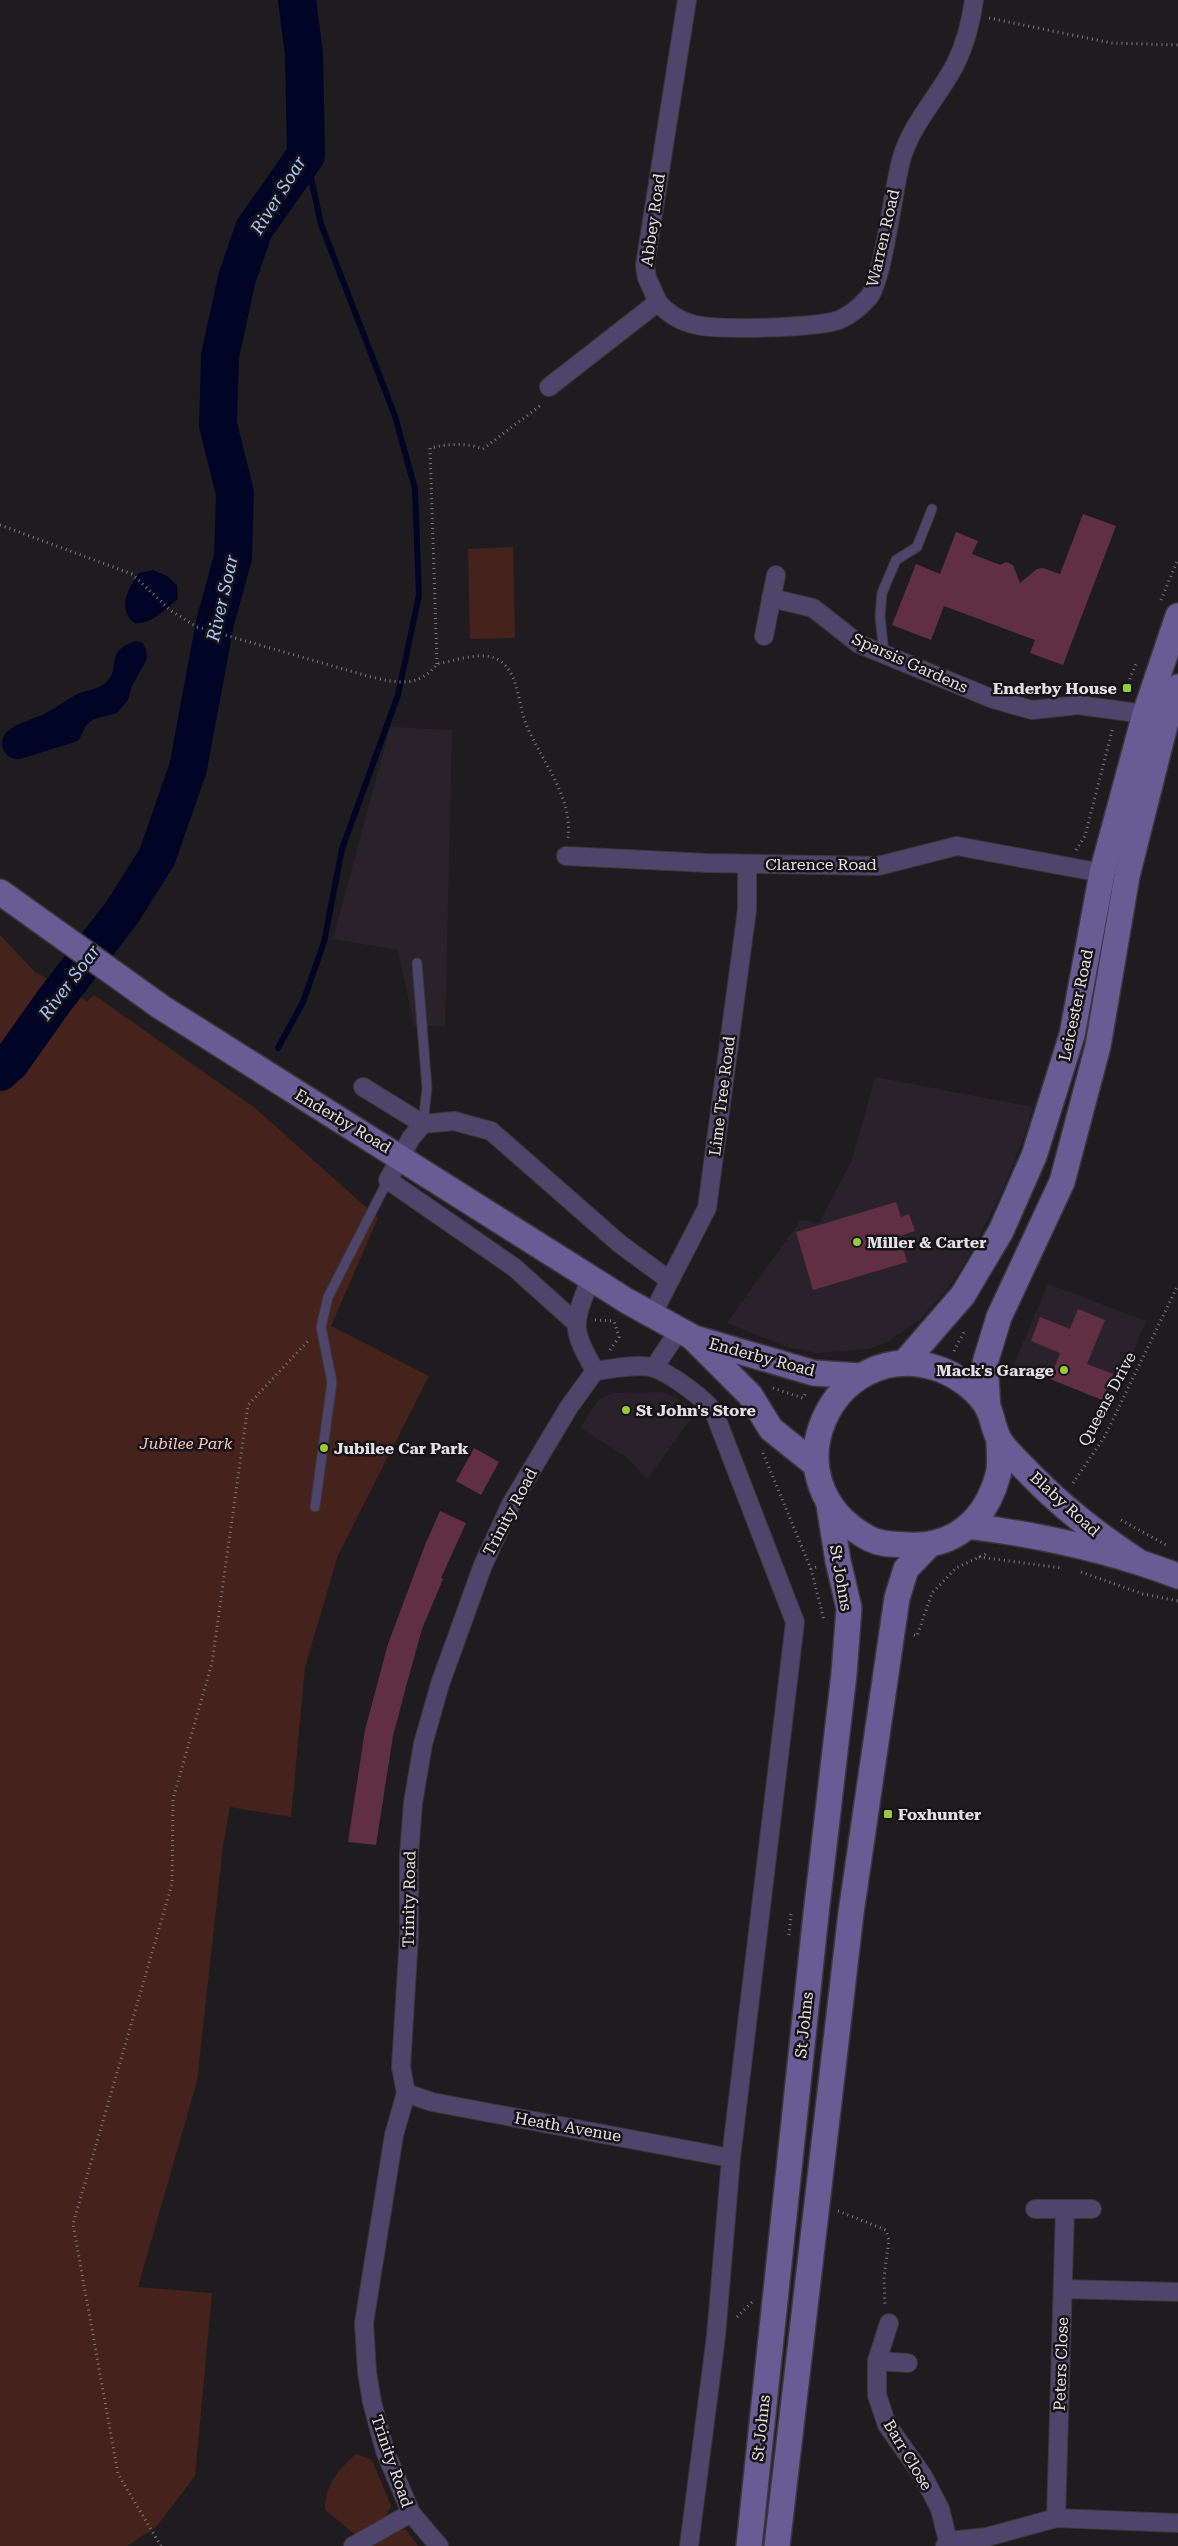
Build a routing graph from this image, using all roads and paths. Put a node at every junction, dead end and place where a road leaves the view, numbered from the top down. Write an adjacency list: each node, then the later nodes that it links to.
1 (687, 0): 4 (street, Abbey Road)
2 (973, 8): 3 (path); 4 (street, Warren Road)
3 (1178, 45)
4 (658, 302): 5 (street)
5 (549, 387): 13 (path)
6 (932, 509): 12 (lane)
7 (0, 525): 13 (path)
8 (776, 575): 9 (street)
9 (771, 598): 11 (street); 12 (street, Sparsis Gardens)
10 (1178, 616): 15 (main road, Leicester Road)
11 (764, 636)
12 (884, 654): 15 (street, Sparsis Gardens)
13 (437, 664): 16 (path)
14 (1178, 687): 34 (main road, Leicester Road)
15 (1145, 714): 18 (main road, Leicester Road)
16 (566, 856): 17 (street, Clarence Road)
17 (747, 864): 18 (street, Clarence Road); 26 (street, Lime Tree Road)
18 (1102, 873): 33 (main road, Leicester Road)
19 (0, 892): 23 (main road, Enderby Road)
20 (417, 963): 22 (lane)
21 (363, 1087): 22 (street)
22 (423, 1124): 23 (street); 26 (street)
23 (401, 1157): 24 (street); 25 (main road, Enderby Road)
24 (388, 1180): 29 (street); 31 (lane)
25 (590, 1279): 28 (main road, Enderby Road); 29 (street)
26 (670, 1280): 28 (street, Lime Tree Road)
27 (1178, 1285): 44 (path, Queens Drive)
28 (652, 1315): 32 (main road, Enderby Road)
29 (575, 1322): 36 (street)
30 (968, 1323): 34 (path)
31 (321, 1328): 46 (lane); 73 (path)
32 (686, 1334): 35 (street); 37 (main road, Enderby Road); 39 (main road, Enderby Road)
33 (904, 1363): 38 (main road); 40 (main road)
34 (985, 1364): 40 (main road, Leicester Road)
35 (654, 1368): 36 (street); 59 (street)
36 (595, 1371): 58 (street, Trinity Road)
37 (814, 1373): 38 (main road, Enderby Road); 39 (path)
38 (860, 1376): 43 (main road)
39 (750, 1395): 43 (main road, Enderby Road)
40 (988, 1408): 41 (main road)
41 (999, 1440): 48 (main road); 52 (main road, Blaby Road)
42 (760, 1446): 53 (path)
43 (816, 1465): 45 (main road)
44 (1069, 1488)
45 (829, 1505): 49 (main road); 77 (main road, St Johns)
46 (315, 1507)
47 (1120, 1519): 50 (path)
48 (968, 1526): 49 (main road); 52 (main road, Blaby Road)
49 (928, 1546): 60 (main road, St Johns)
50 (1170, 1548)
51 (979, 1557): 54 (path)
52 (1136, 1560): 56 (main road, Blaby Road)
53 (810, 1568)
54 (1064, 1568)
55 (1074, 1569): 57 (path)
56 (1178, 1576)
57 (1178, 1601)
58 (406, 2093): 59 (street, Heath Avenue); 69 (street, Trinity Road)
59 (731, 2158): 76 (street)
60 (815, 2204): 66 (path); 78 (main road, St Johns)
61 (1035, 2209): 62 (street)
62 (1065, 2209): 63 (street); 64 (street, Peters Close)
63 (1092, 2209)
64 (1063, 2289): 65 (street); 70 (street, Peters Close)
65 (1178, 2292)
66 (889, 2323): 67 (street, Barr Close)
67 (876, 2361): 68 (street); 72 (street, Barr Close)
68 (908, 2363)
69 (411, 2514): 74 (street); 75 (street, Trinity Road)
70 (1056, 2518): 71 (street); 72 (street)
71 (1178, 2523)
72 (947, 2543)
73 (161, 2546)
74 (353, 2546)
75 (439, 2546)
76 (689, 2546)
77 (749, 2546)
78 (777, 2546)

